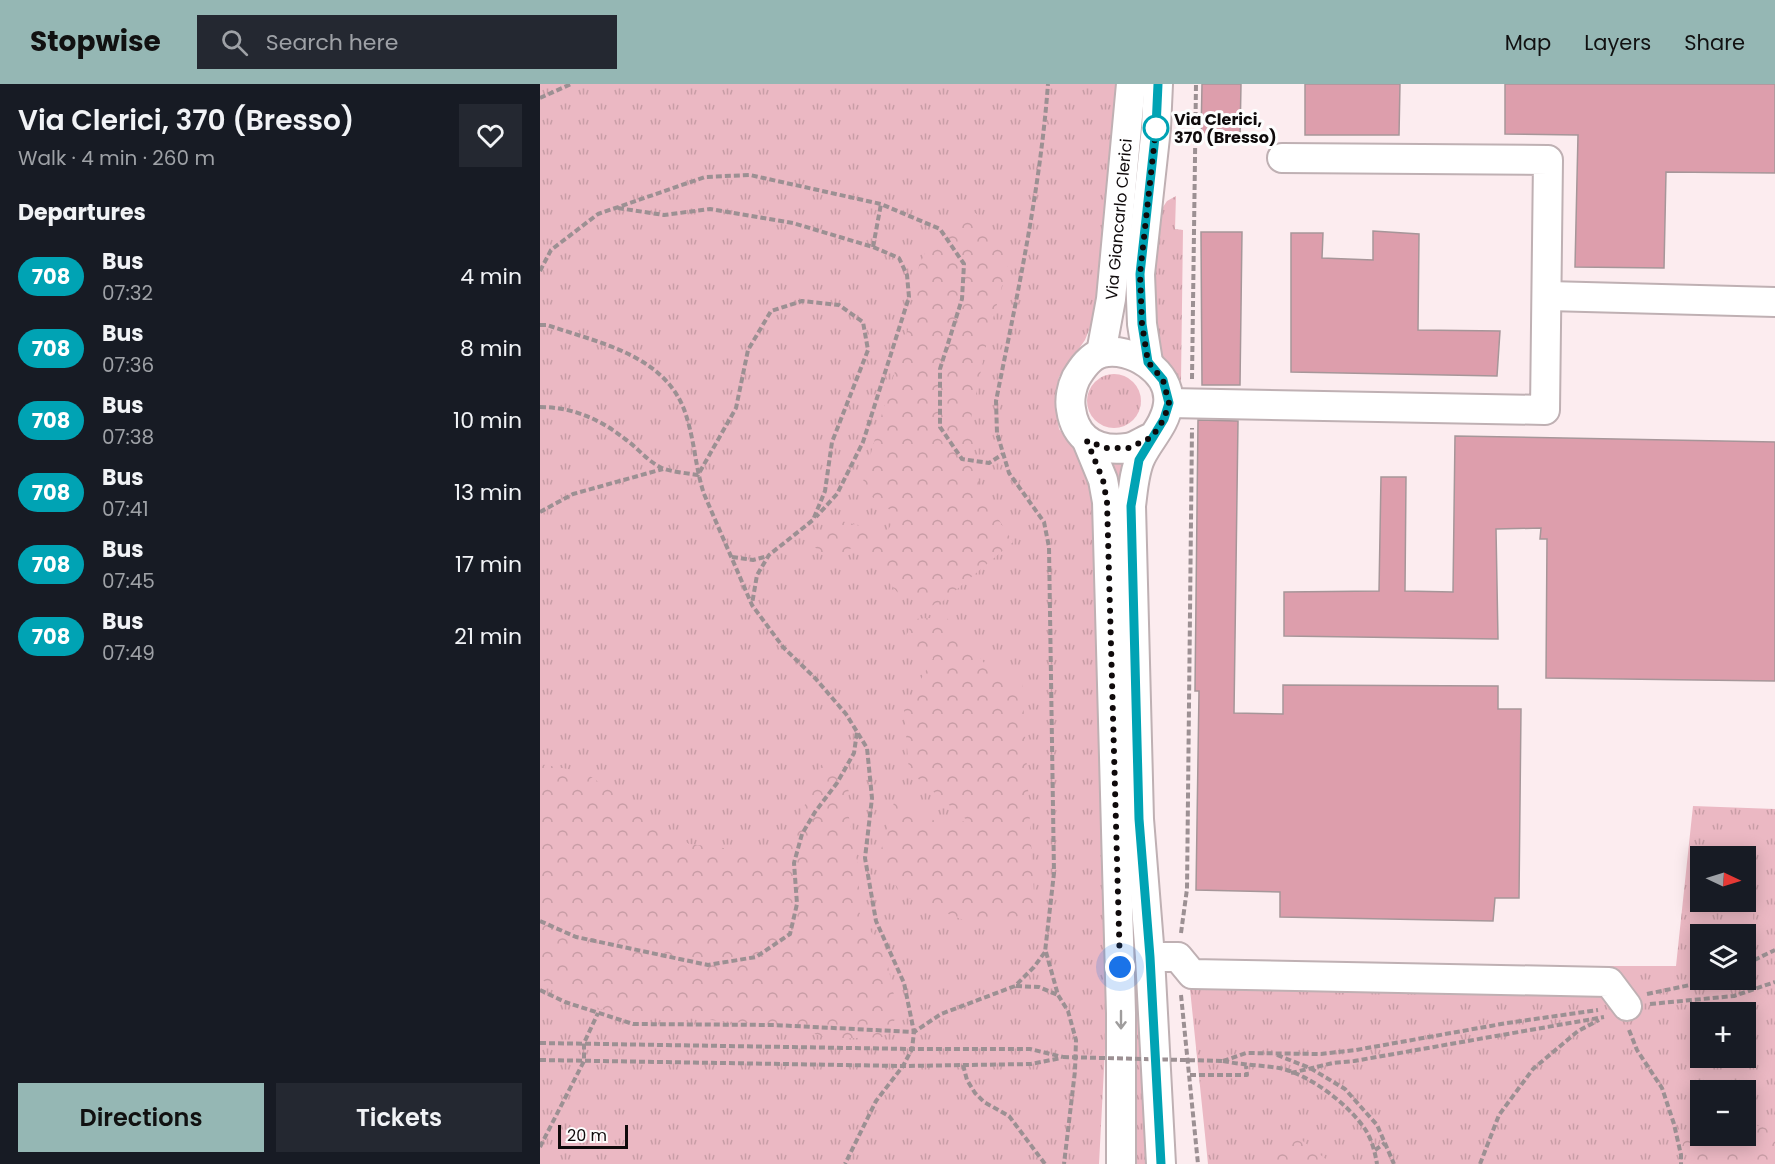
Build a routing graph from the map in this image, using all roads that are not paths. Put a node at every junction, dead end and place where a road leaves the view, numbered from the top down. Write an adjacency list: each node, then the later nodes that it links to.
1 (1131, 84): 6 (street, Via Giancarlo Clerici)
2 (1158, 84): 7 (street, Via Giancarlo Clerici)
3 (1281, 158): 4 (street)
4 (1548, 296): 5 (street); 8 (street)
5 (1775, 302)
6 (1101, 353): 7 (street); 10 (street)
7 (1148, 362): 8 (street)
8 (1180, 403): 9 (street)
9 (1152, 437): 10 (street); 11 (street)
10 (1087, 441): 13 (street, one-way to 13)
11 (1164, 957): 12 (street); 14 (street)
12 (1615, 1012)
13 (1120, 1164)
14 (1161, 1164)

